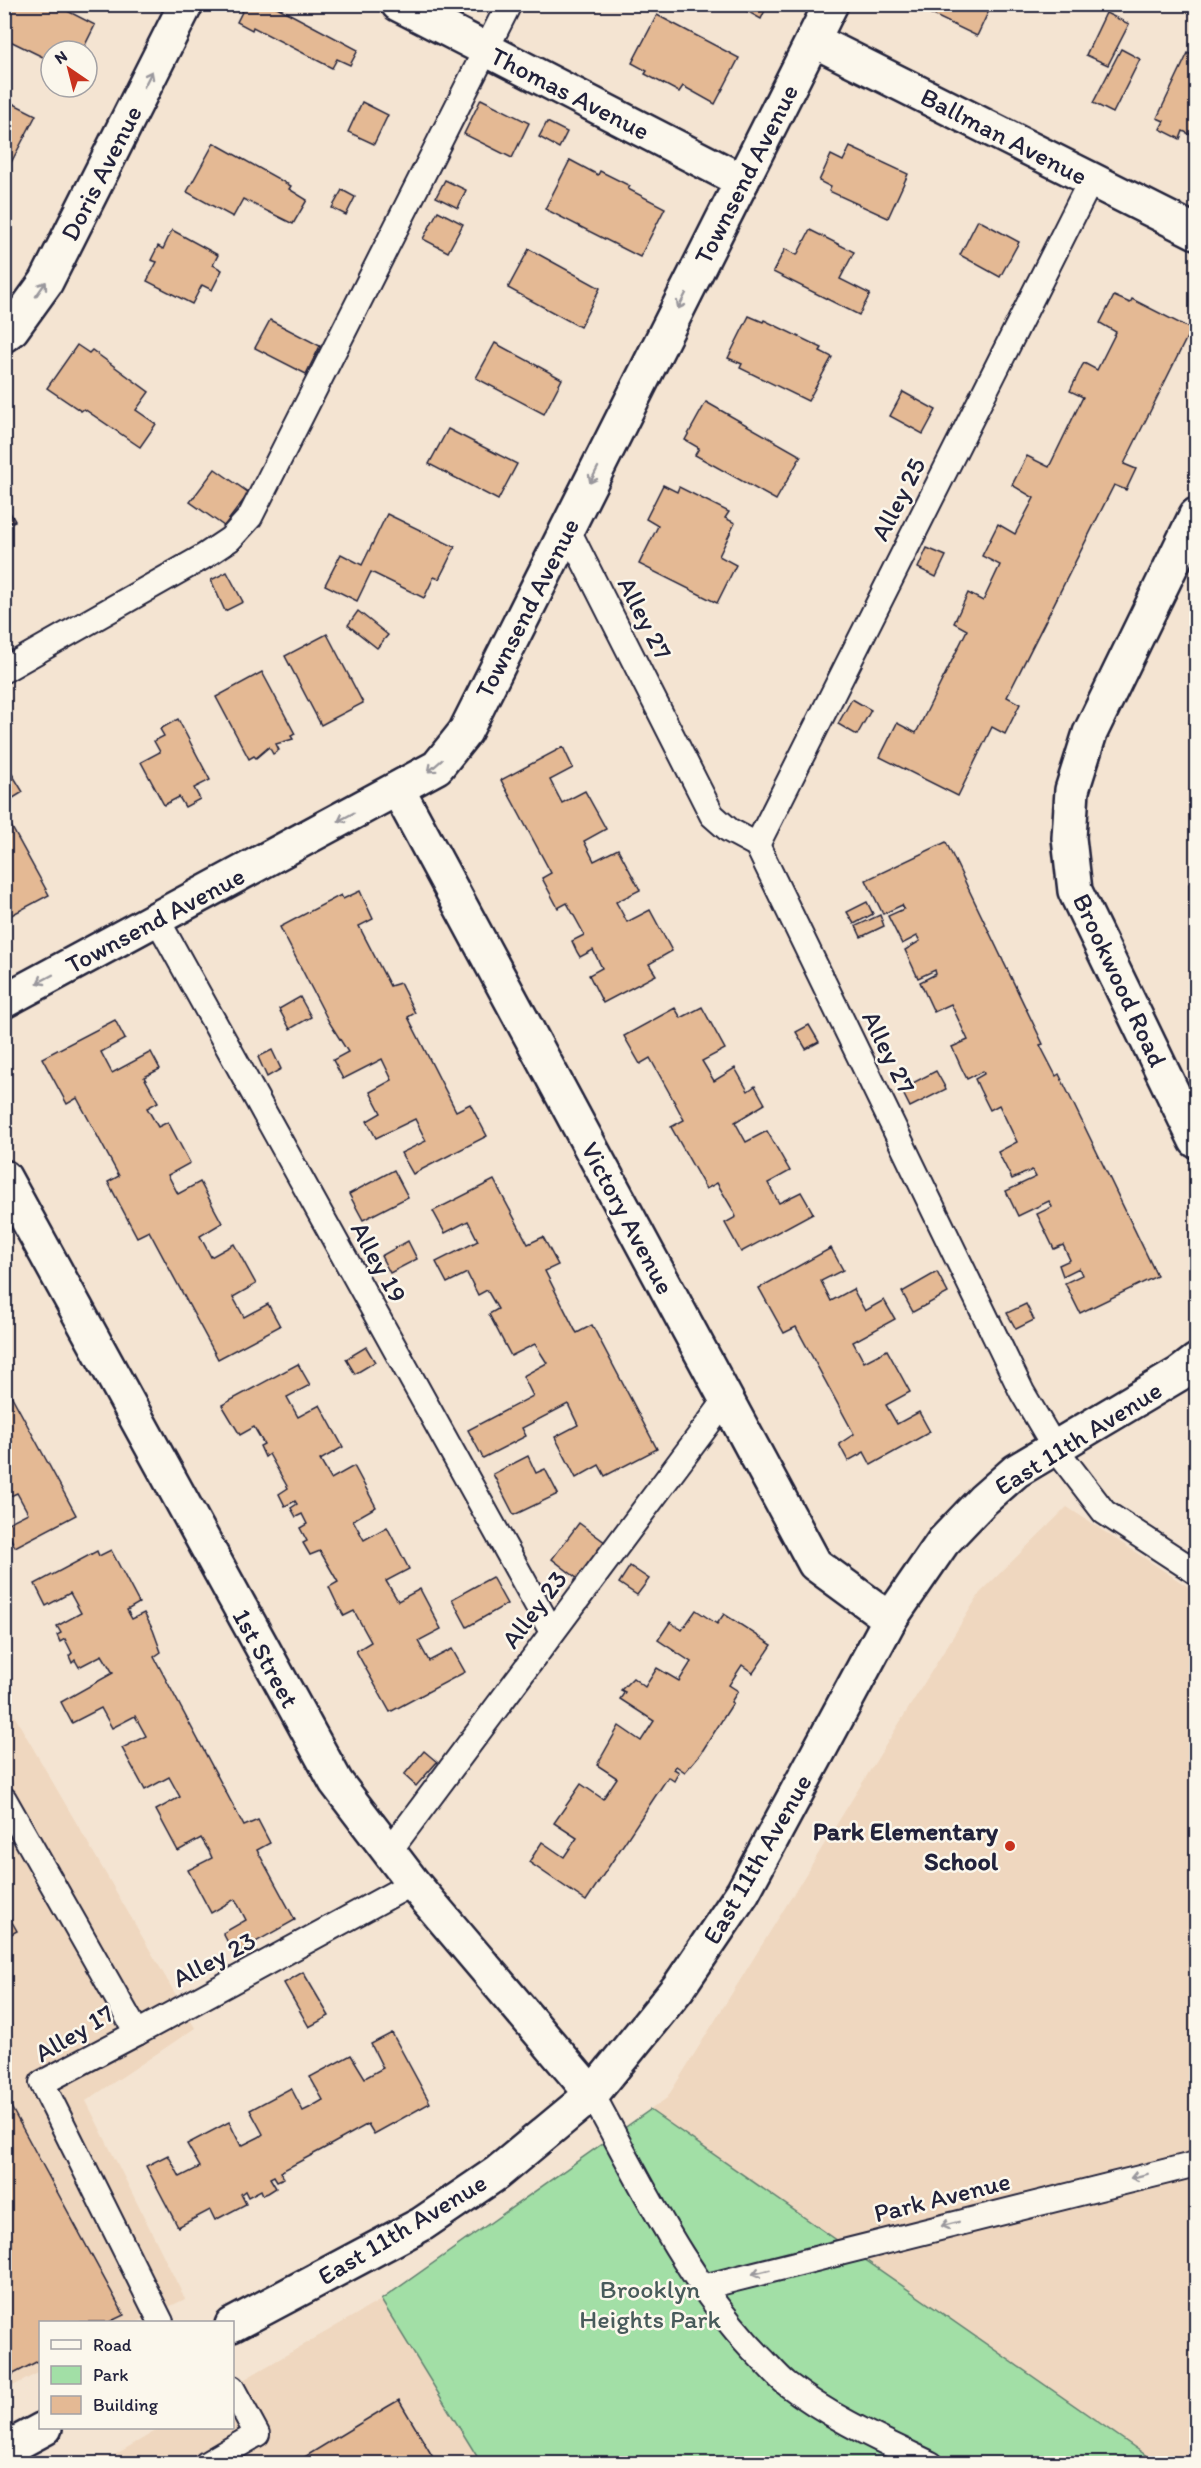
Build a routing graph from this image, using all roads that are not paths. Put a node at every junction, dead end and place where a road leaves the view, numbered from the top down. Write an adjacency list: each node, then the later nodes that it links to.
1 (186, 4): 10 (street, Doris Avenue, one-way to 1)
2 (398, 4): 6 (street, Thomas Avenue)
3 (509, 4): 6 (lane)
4 (831, 4): 5 (street, Townsend Avenue)
5 (813, 40): 7 (street, Ballman Avenue); 8 (street, Townsend Avenue)
6 (487, 50): 8 (street, Thomas Avenue); 13 (lane)
7 (1091, 180): 9 (street, Ballman Avenue); 15 (lane, Alley 25)
8 (742, 181): 12 (street, Townsend Avenue, one-way to 12)
9 (1197, 232)
10 (4, 335)
11 (1197, 515): 18 (street, Brookwood Road)
12 (567, 528): 14 (street, Townsend Avenue, one-way to 14); 15 (lane, Alley 27)
13 (4, 670)
14 (398, 790): 16 (street, Townsend Avenue, one-way to 16); 21 (street, Victory Avenue)
15 (757, 845): 22 (lane, Alley 27)
16 (157, 919): 17 (street, Townsend Avenue, one-way to 17); 25 (lane, Alley 19)
17 (4, 1001)
18 (1197, 1141)
19 (4, 1177): 27 (street, 1st Street)
20 (1197, 1361): 22 (street, East 11th Avenue)
21 (726, 1400): 24 (street, Victory Avenue); 25 (lane, Alley 23)
22 (1055, 1448): 23 (lane, Alley 27); 24 (street, East 11th Avenue)
23 (1197, 1572)
24 (890, 1619): 30 (street, East 11th Avenue)
25 (552, 1632): 27 (lane, Alley 23)
26 (4, 1798): 29 (lane, Alley 17)
27 (388, 1853): 28 (street, 1st Street)
28 (413, 1883): 29 (lane, Alley 23); 30 (street, 1st Street)
29 (137, 2033): 33 (lane, Alley 17)
30 (592, 2094): 32 (lane); 34 (street, East 11th Avenue)
31 (1197, 2164): 32 (lane, Park Avenue, one-way to 32)
32 (703, 2287): 39 (lane)
33 (161, 2321)
34 (234, 2324)
35 (234, 2392): 38 (lane)
36 (41, 2429): 37 (street)
37 (4, 2450)
38 (206, 2463)
39 (931, 2463)

